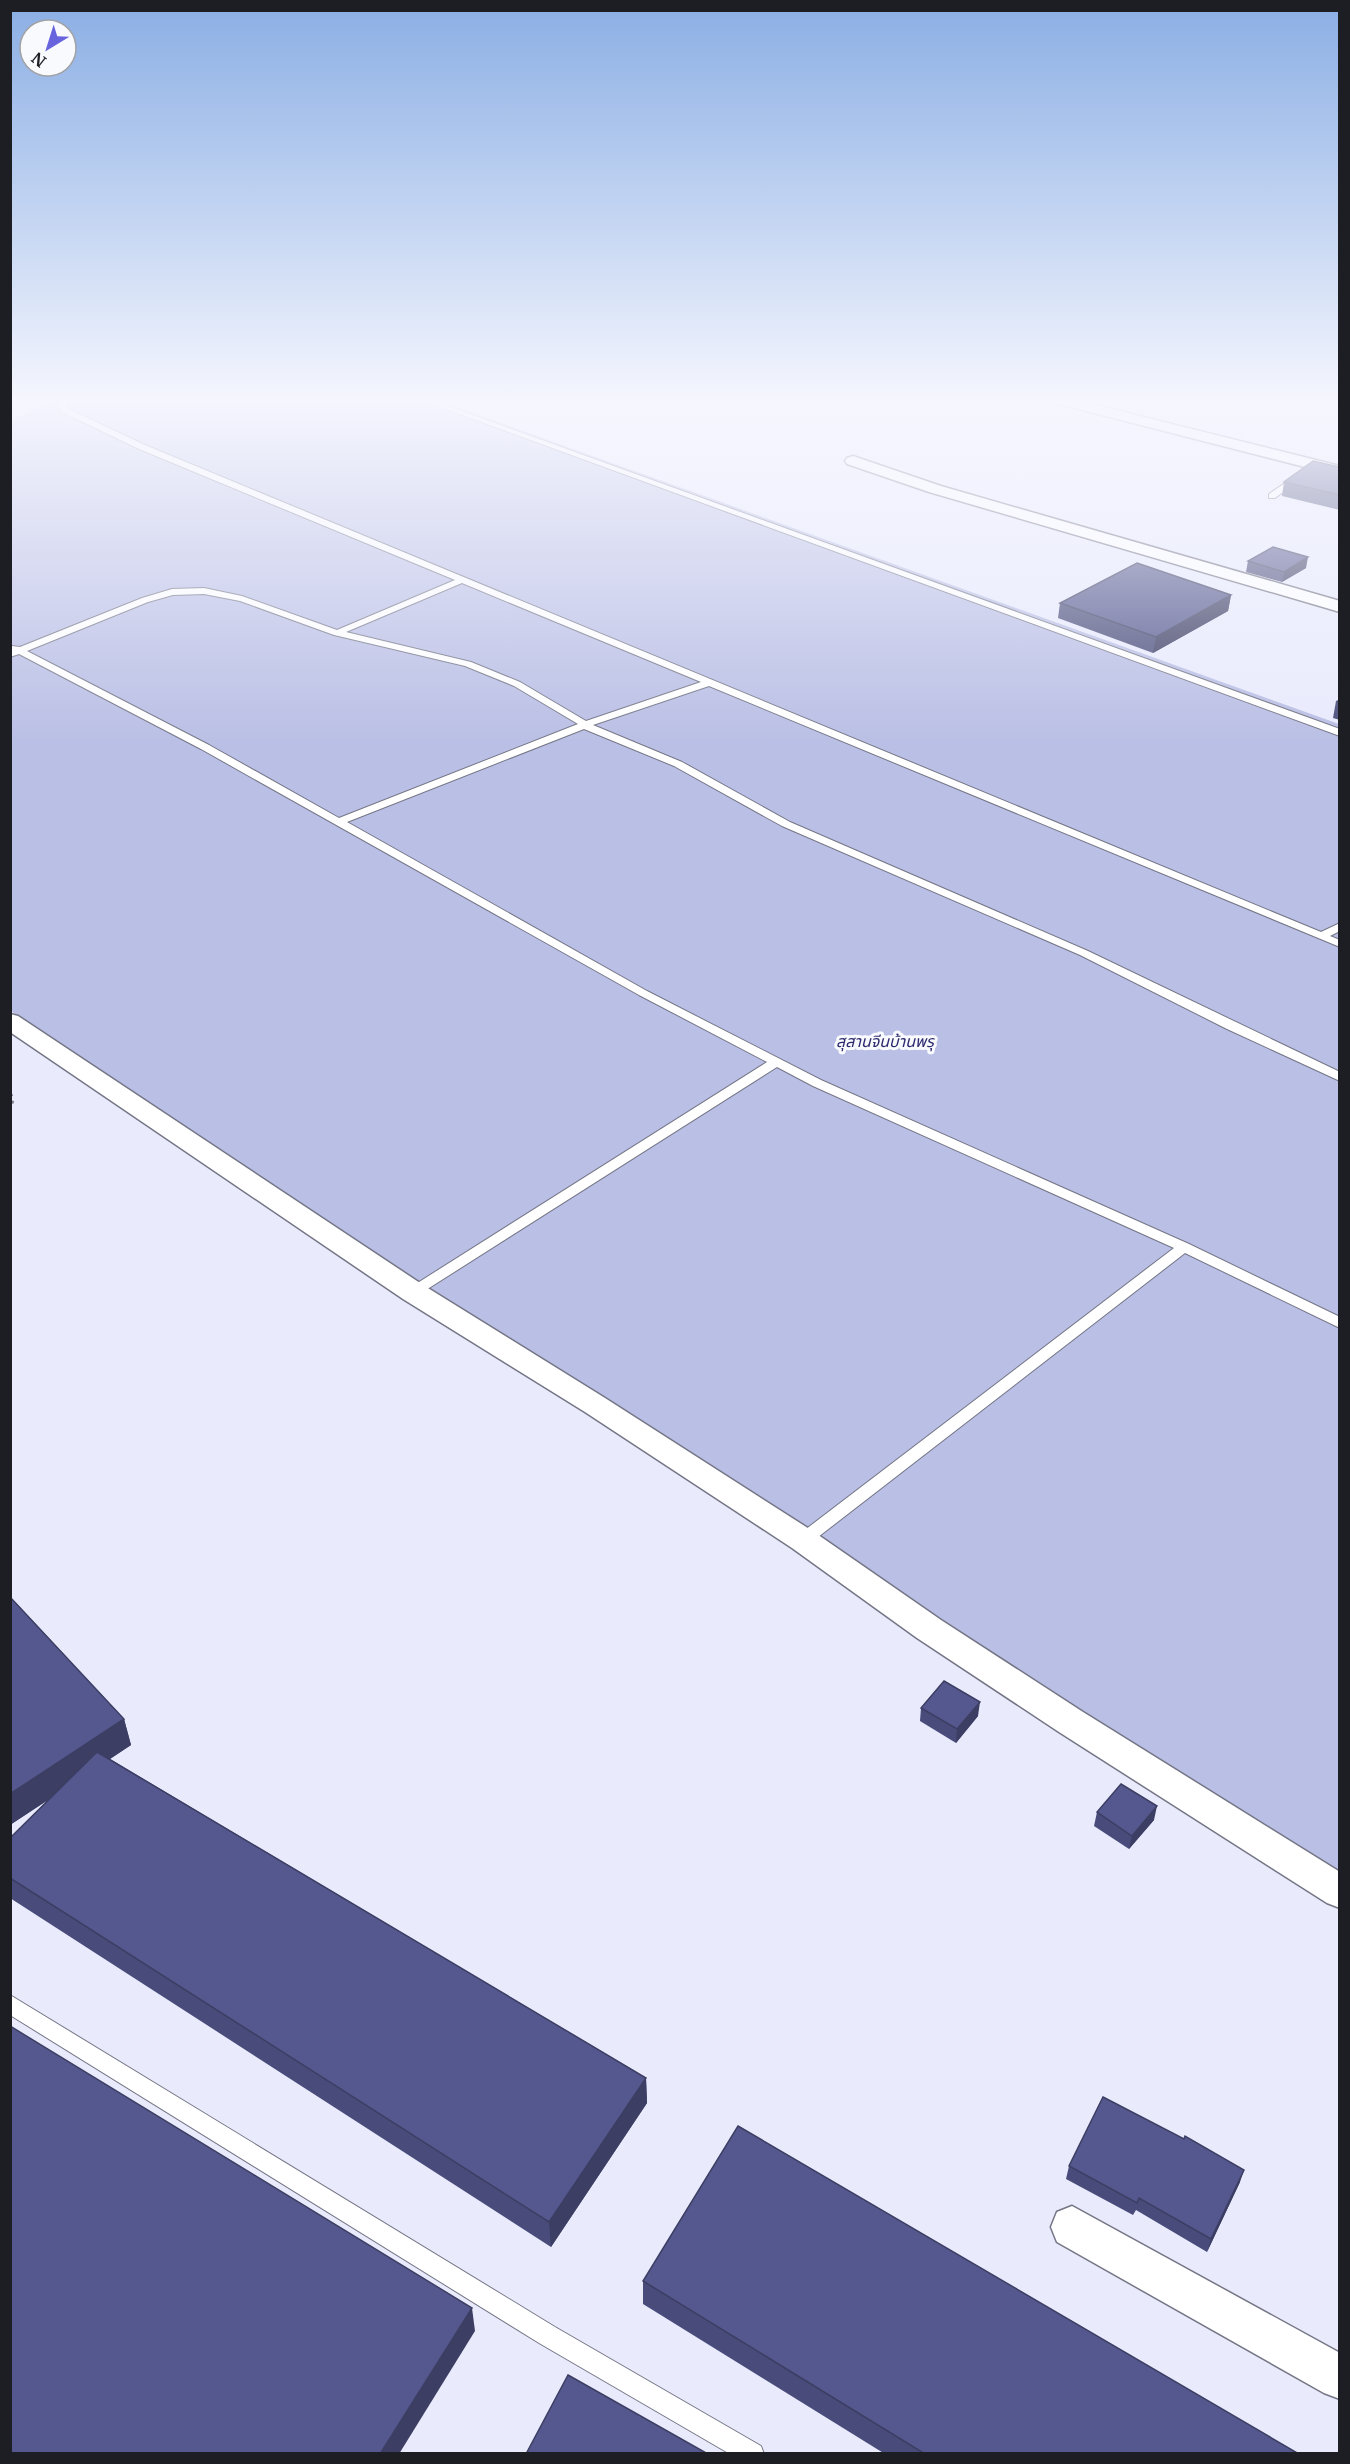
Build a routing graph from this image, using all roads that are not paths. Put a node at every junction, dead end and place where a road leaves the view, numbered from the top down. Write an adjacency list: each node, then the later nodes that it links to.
1 (301, 512): 4 (lane)
2 (732, 512): 10 (lane)
3 (1014, 512): 5 (street)
4 (464, 579): 6 (lane); 8 (lane)
5 (1340, 607)
6 (337, 633): 7 (lane); 9 (lane)
7 (14, 650): 11 (lane)
8 (707, 683): 9 (lane); 13 (lane)
9 (585, 725): 11 (lane); 17 (lane)
10 (1340, 734)
11 (338, 822): 16 (lane)
12 (1340, 926): 13 (lane)
13 (1322, 936): 14 (lane)
14 (1340, 944)
15 (10, 1021): 19 (street)
16 (776, 1062): 18 (lane); 19 (lane)
17 (1340, 1077)
18 (1185, 1247): 20 (lane); 21 (lane)
19 (413, 1292): 21 (street)
20 (1340, 1323)
21 (803, 1540): 22 (street)
22 (1340, 1892)
23 (10, 2004): 26 (lane)
24 (1072, 2227): 25 (street)
25 (1340, 2377)
26 (753, 2454)

